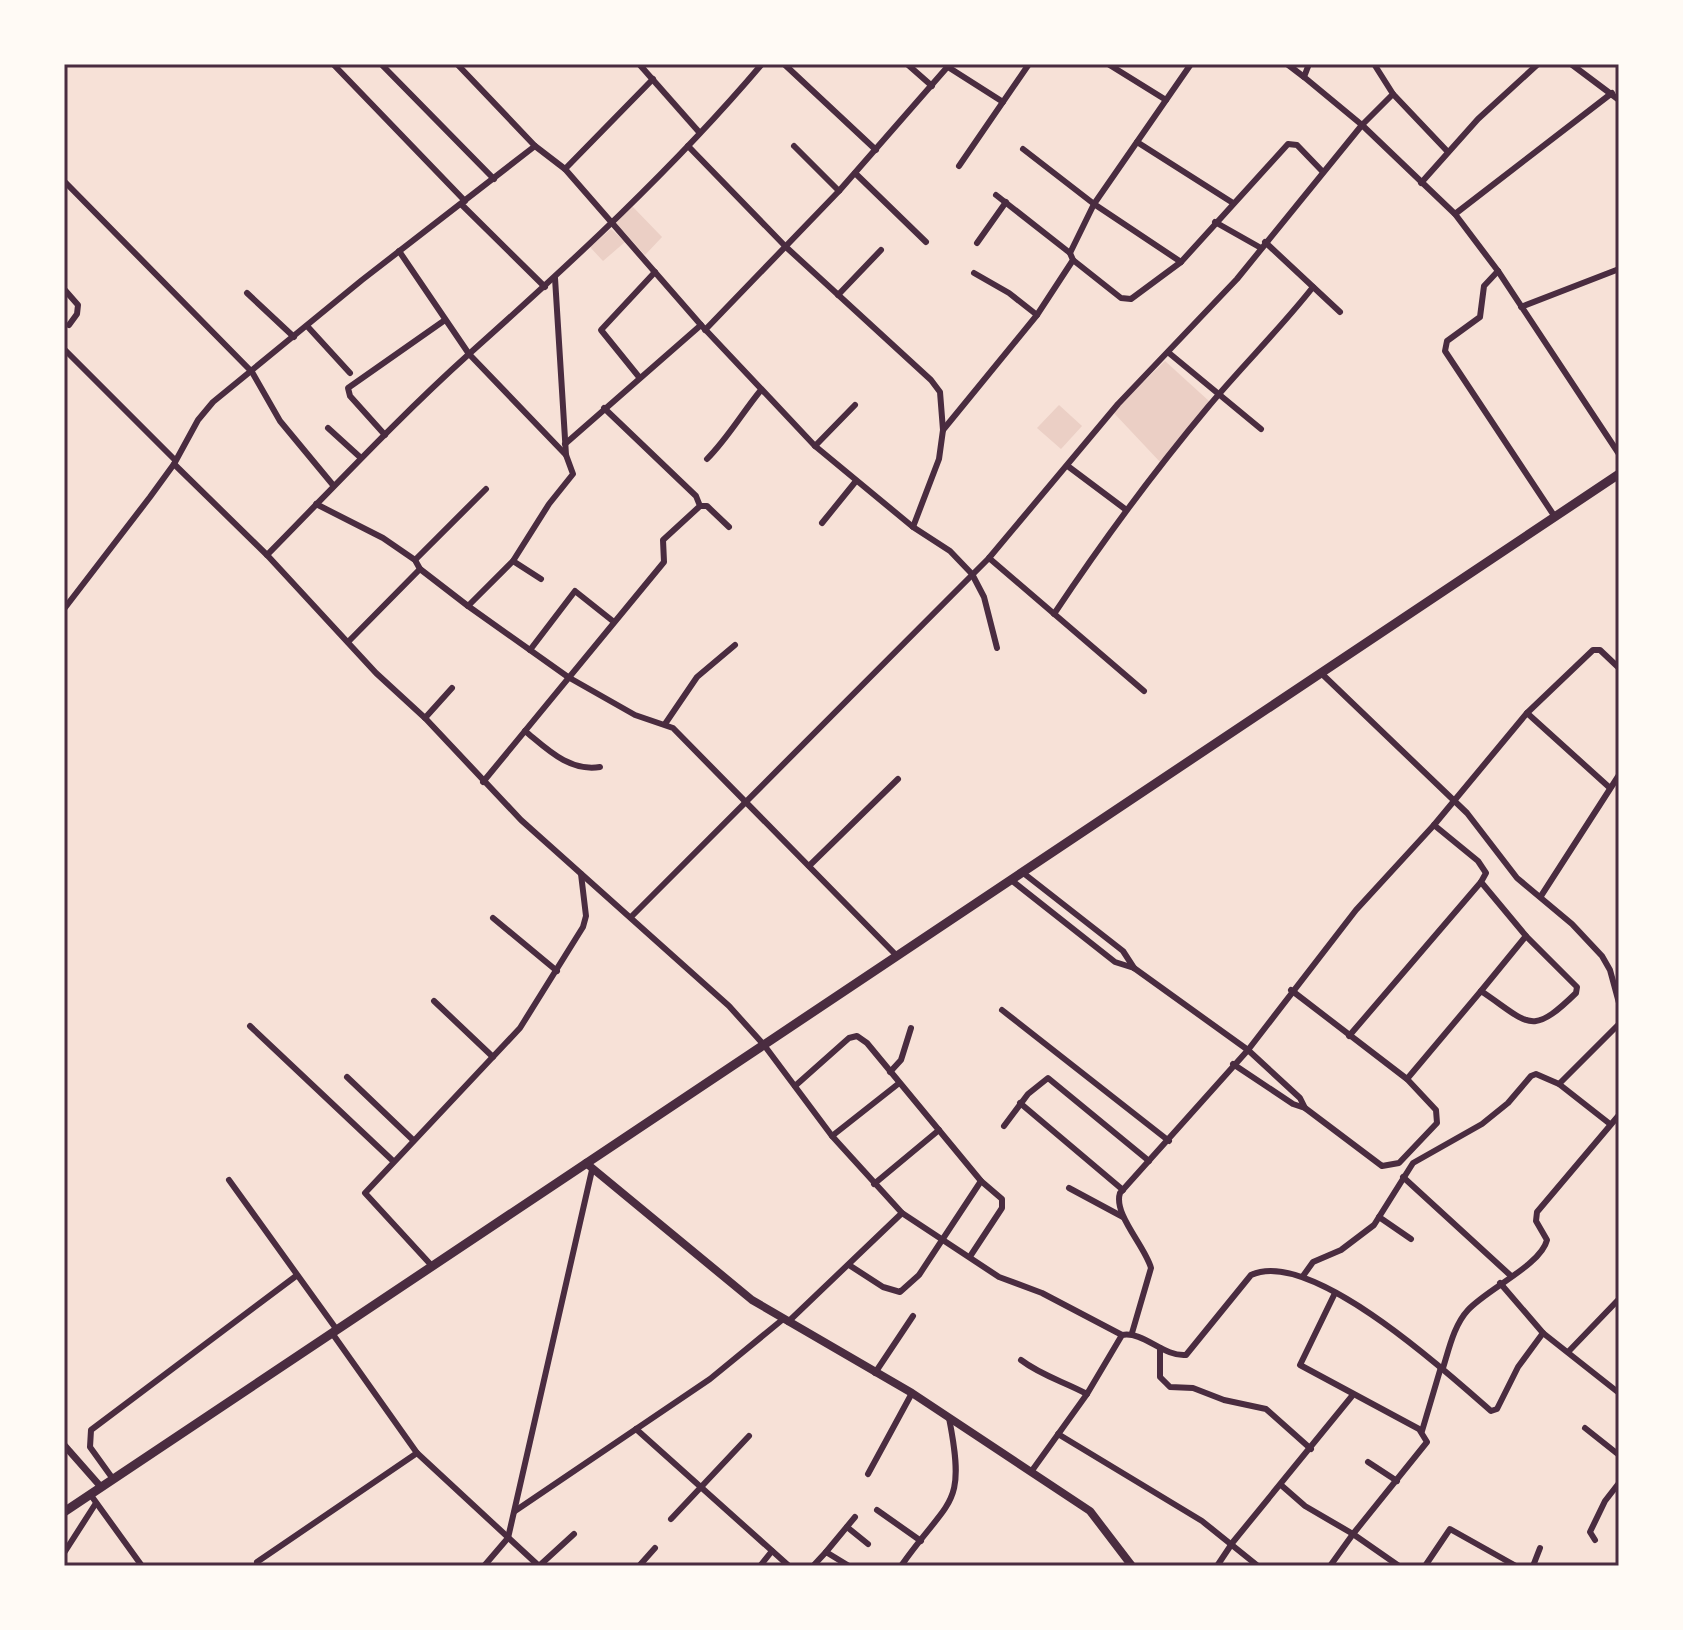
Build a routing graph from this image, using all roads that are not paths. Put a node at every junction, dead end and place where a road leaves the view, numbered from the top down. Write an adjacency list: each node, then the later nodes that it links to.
1 (333, 64): 43 (street)
2 (381, 64): 38 (street)
3 (457, 64): 28 (street)
4 (639, 64): 18 (street)
5 (762, 64): 26 (street)
6 (784, 64): 32 (street)
7 (907, 64): 19 (street)
8 (1029, 64): 24 (street)
9 (1108, 64): 22 (street)
10 (1191, 64): 22 (street)
11 (1287, 64): 17 (street)
12 (1309, 64): 17 (street)
13 (1374, 64): 21 (street)
14 (1538, 64): 33 (street)
15 (1571, 64): 20 (street)
16 (949, 66): 19 (street); 24 (street)
17 (1304, 77): 25 (street)
18 (653, 79): 26 (street); 35 (street)
19 (932, 86): 32 (street)
20 (1612, 93): 23 (street); 47 (street)
21 (1393, 94): 25 (street); 33 (street)
22 (1166, 100): 27 (street)
23 (1619, 100)
24 (1003, 102): 34 (street)
25 (1362, 125): 36 (street); 40 (street)
26 (699, 132): 29 (street)
27 (1137, 142): 45 (street); 46 (street)
28 (535, 146): 35 (street); 38 (street)
29 (688, 146): 49 (street); 53 (street)
30 (794, 146): 41 (street)
31 (1023, 149): 46 (street)
32 (876, 150): 37 (street)
33 (1448, 152): 40 (street)
34 (959, 166)
35 (565, 169): 49 (street)
36 (1323, 172): 45 (street); 52 (street)
37 (855, 173): 41 (street); 50 (street)
38 (494, 179): 43 (street)
39 (64, 181): 79 (street)
40 (1421, 183): 47 (street)
41 (839, 191): 53 (street)
42 (996, 195): 44 (street)
43 (463, 202): 55 (street); 63 (street)
44 (1006, 202): 51 (street); 56 (street)
45 (1233, 203): 48 (street)
46 (1094, 204): 56 (street); 57 (street)
47 (1455, 214): 59 (street)
48 (1215, 222): 52 (street); 57 (street)
49 (613, 223): 60 (street); 62 (street)
50 (926, 242)
51 (977, 243)
52 (1263, 245): 64 (street); 77 (street)
53 (786, 247): 67 (street); 74 (street)
54 (881, 250): 67 (street)
55 (399, 251): 71 (street); 73 (street)
56 (1071, 256): 57 (street); 70 (street)
57 (1181, 262)
58 (1619, 269): 68 (street)
59 (1498, 271): 68 (street); 105 (street)
60 (655, 272): 74 (street); 81 (street)
61 (974, 273): 70 (street)
62 (555, 277): 63 (street); 90 (street)
63 (545, 287): 78 (street)
64 (1313, 287): 69 (street); 83 (street)
65 (64, 289): 72 (street)
66 (247, 293): 75 (street)
67 (838, 295): 88 (street)
68 (1521, 307): 92 (street)
69 (1340, 312)
70 (1037, 315): 88 (street)
71 (445, 320): 78 (street); 89 (street)
72 (69, 325)
73 (308, 327): 75 (street); 80 (street)
74 (703, 328): 81 (street); 82 (street)
75 (294, 337): 79 (street)
76 (64, 349): 96 (street)
77 (1169, 353): 83 (street); 97 (street)
78 (469, 354): 89 (street); 93 (street)
79 (252, 372): 96 (street); 100 (street)
80 (350, 373)
81 (639, 377): 85 (street)
82 (761, 390): 91 (street); 95 (street)
83 (1219, 394): 87 (street); 104 (street)
84 (855, 405): 91 (street)
85 (604, 408): 90 (street); 103 (street)
86 (328, 428): 94 (street)
87 (1261, 429)
88 (943, 430): 108 (street)
89 (385, 435): 94 (street)
90 (565, 444): 93 (street)
91 (815, 446): 99 (street)
92 (1619, 454)
93 (566, 455): 112 (street)
94 (361, 458): 100 (street)
95 (707, 459)
96 (174, 462): 109 (street); 117 (street)
97 (1069, 467): 104 (street); 110 (street)
98 (1619, 474): 105 (main road)
99 (856, 481): 106 (street); 108 (street)
100 (333, 485): 102 (street)
101 (486, 489): 111 (street)
102 (316, 504): 109 (street); 111 (street)
103 (700, 506): 107 (street); 119 (street)
104 (1125, 509): 118 (street)
105 (1555, 517): 125 (main road)
106 (822, 523)
107 (729, 527)
108 (913, 527): 114 (street)
109 (267, 555): 120 (street)
110 (989, 558): 114 (street); 118 (street)
111 (415, 560): 113 (street)
112 (513, 561): 115 (street); 116 (street)
113 (420, 569): 116 (street); 120 (street)
114 (972, 574): 122 (street); 139 (street)
115 (541, 579)
116 (468, 606): 123 (street)
117 (64, 609)
118 (1054, 614): 128 (street)
119 (614, 622): 123 (street); 126 (street)
120 (348, 642): 130 (street)
121 (735, 645): 131 (street)
122 (997, 648)
123 (530, 650): 126 (street)
124 (1619, 668): 129 (street)
125 (1321, 673): 138 (street); 142 (main road)
126 (568, 677): 131 (street); 132 (street)
127 (452, 688): 130 (street)
128 (1144, 691)
129 (1527, 713): 137 (street); 138 (street)
130 (425, 718): 136 (street)
131 (665, 724): 139 (street)
132 (525, 731): 133 (street); 136 (street)
133 (600, 767)
134 (1619, 775): 137 (street)
135 (898, 779): 141 (street)
136 (483, 782): 143 (street)
137 (1610, 788): 146 (street)
138 (1455, 800): 140 (street); 146 (street)
139 (747, 802): 141 (street); 147 (street)
140 (1434, 825): 145 (street); 153 (street)
141 (809, 866): 150 (street)
142 (1022, 872): 144 (main road); 151 (street)
143 (581, 874): 147 (street); 152 (street)
144 (1011, 880): 150 (main road); 151 (street)
145 (1481, 882): 149 (street); 161 (street)
146 (1541, 896): 156 (street)
147 (631, 917): 162 (street)
148 (493, 918): 152 (street)
149 (1526, 936): 154 (street); 154 (street)
150 (897, 956): 162 (main road)
151 (1134, 968): 163 (street)
152 (557, 971): 164 (street)
153 (1291, 990): 161 (street); 163 (street)
154 (1481, 991): 168 (street)
155 (434, 1001): 164 (street)
156 (1619, 1003)
157 (1002, 1010): 180 (street)
158 (1619, 1024): 170 (street)
159 (250, 1026): 181 (street)
160 (911, 1028): 166 (street)
161 (1349, 1036): 168 (street)
162 (764, 1045): 171 (street); 183 (main road)
163 (1248, 1050): 165 (street); 173 (street)
164 (493, 1057): 179 (street)
165 (1233, 1064): 173 (street); 180 (street)
166 (890, 1072): 169 (street); 171 (street)
167 (347, 1077): 179 (street)
168 (1407, 1079): 173 (street)
169 (898, 1084): 177 (street); 178 (street)
170 (1559, 1084): 175 (street); 184 (street)
171 (795, 1086): 178 (street)
172 (1020, 1103): 176 (street); 182 (street); 189 (street)
173 (1305, 1108)
174 (1619, 1115): 175 (street)
175 (1610, 1124): 198 (street)
176 (1004, 1126)
177 (939, 1130): 186 (street); 187 (street)
178 (832, 1136): 187 (street)
179 (412, 1139): 181 (street)
180 (1169, 1141): 182 (street)
181 (392, 1160): 197 (street)
182 (1149, 1161): 189 (street)
183 (589, 1167): 197 (main road); 205 (main road); 240 (street)
184 (1403, 1177): 192 (street); 198 (street)
185 (229, 1180): 199 (street)
186 (981, 1181): 193 (street); 195 (street)
187 (874, 1184): 190 (street)
188 (1069, 1188): 191 (street)
189 (1123, 1190): 191 (street)
190 (902, 1213): 193 (street); 196 (street)
191 (1123, 1217): 207 (street)
192 (1379, 1217): 194 (street); 200 (street)
193 (943, 1237): 195 (street); 196 (street)
194 (1411, 1239)
195 (971, 1255): 209 (street)
196 (849, 1265): 205 (street)
197 (432, 1266): 206 (main road)
198 (1510, 1275): 201 (street)
199 (296, 1276): 206 (street); 232 (street)
200 (1303, 1276): 202 (street); 210 (street)
201 (1500, 1283): 208 (street); 213 (street)
202 (1335, 1293): 213 (street); 218 (street)
203 (1619, 1299): 211 (street)
204 (913, 1316): 214 (street)
205 (785, 1322): 214 (main road); 221 (street)
206 (334, 1331): 227 (street); 232 (main road)
207 (1132, 1333): 209 (street); 210 (street)
208 (1543, 1333): 211 (street); 213 (street)
209 (1122, 1335): 217 (street)
210 (1160, 1348): 226 (street)
211 (1569, 1351): 216 (street)
212 (1021, 1360): 217 (street)
213 (1442, 1367): 222 (street)
214 (875, 1373): 215 (main road)
215 (912, 1393): 219 (main road); 231 (street)
216 (1619, 1393)
217 (1087, 1394): 223 (street)
218 (1352, 1396): 222 (street); 226 (street)
219 (949, 1418): 230 (main road); 249 (street)
220 (1585, 1428): 228 (street)
221 (636, 1429): 237 (street); 240 (street)
222 (1422, 1431): 233 (street)
223 (1058, 1434): 230 (street); 250 (street)
224 (749, 1436): 237 (street)
225 (64, 1445): 236 (street)
226 (1311, 1449): 235 (street)
227 (417, 1453): 247 (street); 257 (street)
228 (1619, 1455)
229 (1368, 1462): 233 (street)
230 (1031, 1472): 267 (main road)
231 (868, 1474)
232 (113, 1479): 236 (main road)
233 (1397, 1481): 246 (street)
234 (1619, 1483): 248 (street)
235 (1281, 1485): 246 (street); 250 (street)
236 (101, 1487): 238 (main road)
237 (699, 1488): 243 (street); 254 (street)
238 (93, 1498): 241 (main road); 256 (street); 258 (street)
239 (877, 1510): 249 (street)
240 (515, 1511): 247 (street)
241 (64, 1512)
242 (855, 1517): 244 (street)
243 (671, 1519)
244 (847, 1527): 251 (street); 255 (street)
245 (574, 1534): 260 (street)
246 (1353, 1534): 270 (street); 271 (street)
247 (508, 1538): 259 (street); 260 (street)
248 (1595, 1540)
249 (921, 1541): 266 (street)
250 (1233, 1542): 268 (street); 269 (street)
251 (868, 1544)
252 (655, 1548): 261 (street)
253 (1540, 1548): 274 (street)
254 (772, 1551): 262 (street); 263 (street)
255 (826, 1552): 264 (street); 265 (street)
256 (64, 1553)
257 (257, 1562)
258 (142, 1566)
259 (484, 1566)
260 (539, 1566)
261 (639, 1566)
262 (760, 1566)
263 (789, 1566)
264 (813, 1566)
265 (849, 1566)
266 (901, 1566)
267 (1132, 1566)
268 (1217, 1566)
269 (1258, 1566)
270 (1330, 1566)
271 (1399, 1566)
272 (1425, 1566): 273 (street)
273 (1516, 1566)
274 (1533, 1566)

